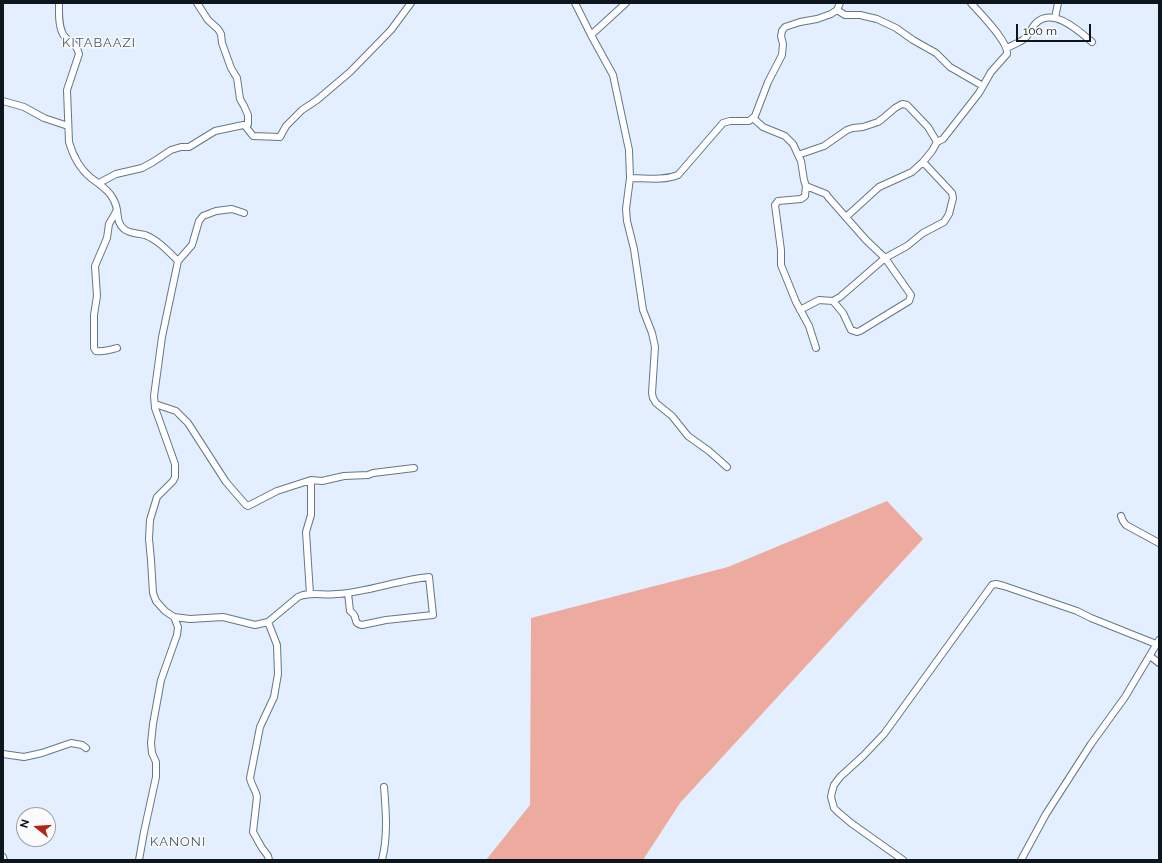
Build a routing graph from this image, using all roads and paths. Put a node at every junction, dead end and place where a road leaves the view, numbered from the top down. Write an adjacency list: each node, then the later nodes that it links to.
1 (59, 3): 18 (street)
2 (197, 3): 17 (street)
3 (411, 3): 17 (street)
4 (575, 3): 11 (street)
5 (626, 3): 11 (street)
6 (840, 3): 9 (street)
7 (971, 3): 13 (street)
8 (1058, 3): 10 (street)
9 (838, 10): 14 (street); 16 (street)
10 (1055, 18): 12 (street); 13 (street)
11 (591, 35): 22 (street)
12 (1092, 42)
13 (1007, 48): 14 (street)
14 (983, 86): 19 (street)
15 (3, 101): 18 (street)
16 (752, 118): 20 (street); 22 (street)
17 (248, 124): 23 (street)
18 (68, 126): 23 (street)
19 (937, 142): 20 (street); 21 (street)
20 (798, 155): 24 (street)
21 (923, 162): 27 (street); 28 (street)
22 (630, 178): 35 (street)
23 (99, 183): 25 (street)
24 (806, 186): 27 (street); 31 (street)
25 (117, 210): 29 (street); 32 (street)
26 (244, 213): 29 (street)
27 (846, 217): 28 (street)
28 (885, 258): 30 (street); 30 (street)
29 (178, 261): 34 (street)
30 (833, 301): 31 (street)
31 (800, 310): 33 (street)
32 (117, 348)
33 (816, 348)
34 (155, 404): 37 (street); 42 (street)
35 (727, 467)
36 (414, 468): 37 (street)
37 (310, 480): 41 (street)
38 (1122, 516): 39 (street)
39 (1159, 543)
40 (348, 593): 40 (street); 41 (street)
41 (310, 594): 43 (street)
42 (174, 617): 43 (street); 50 (street)
43 (268, 622): 51 (street)
44 (1158, 642): 45 (street); 53 (street)
45 (1150, 656): 46 (street); 54 (street)
46 (1159, 663)
47 (86, 748): 48 (street)
48 (3, 754)
49 (384, 787): 52 (street)
50 (139, 860)
51 (269, 860)
52 (382, 860)
53 (903, 860)
54 (1021, 860)

